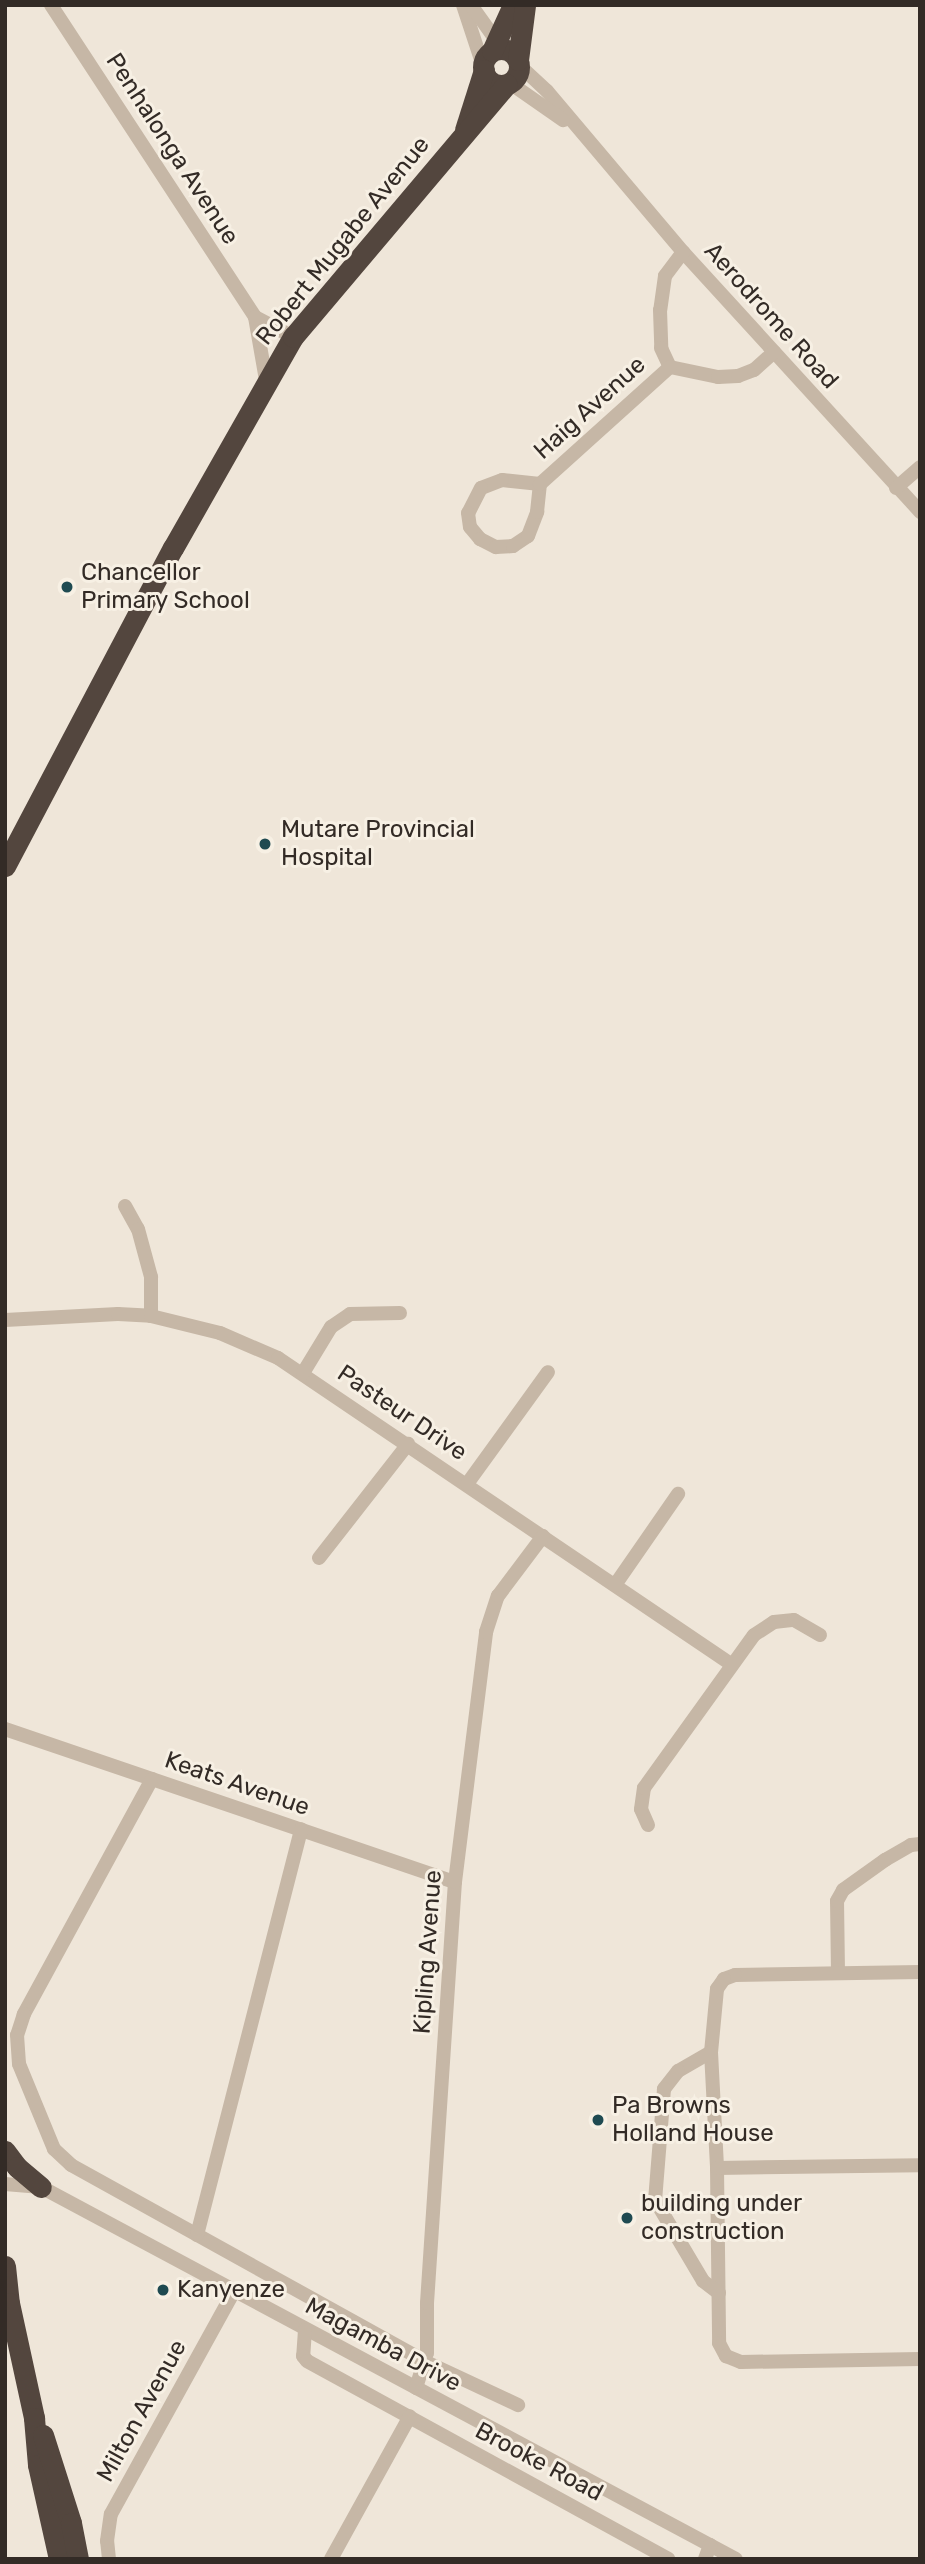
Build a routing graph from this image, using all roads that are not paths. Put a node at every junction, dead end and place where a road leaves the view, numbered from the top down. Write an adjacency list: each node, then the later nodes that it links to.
1 (51, 5): 8 (street, Penhalonga Avenue)
2 (463, 5): 6 (street, Aerodrome Road)
3 (471, 5): 6 (street, Aerodrome Road)
4 (513, 5): 6 (highway, Robert Mugabe Avenue)
5 (525, 5): 6 (highway, Robert Mugabe Avenue)
6 (502, 63): 7 (street, Aerodrome Road); 9 (highway, Robert Mugabe Avenue)
7 (683, 252): 10 (street, Aerodrome Road); 11 (street)
8 (255, 317): 9 (street, Penhalonga Avenue); 12 (street, Penhalonga Avenue)
9 (293, 337): 12 (highway, Robert Mugabe Avenue)
10 (774, 352): 11 (street); 15 (street, Aerodrome Road)
11 (670, 367): 14 (street, Haig Avenue)
12 (266, 380): 17 (highway, Robert Mugabe Avenue)
13 (920, 467): 15 (street)
14 (540, 484): 14 (street, Haig Avenue)
15 (895, 488): 16 (street, Aerodrome Road)
16 (920, 512)
17 (5, 866)
18 (125, 1206): 20 (street)
19 (400, 1312): 23 (street)
20 (151, 1316): 21 (street, Pasteur Drive); 23 (street, Pasteur Drive)
21 (5, 1320)
22 (548, 1372): 25 (street)
23 (303, 1373): 24 (street, Pasteur Drive)
24 (408, 1444): 25 (street, Pasteur Drive); 28 (street)
25 (467, 1484): 27 (street, Pasteur Drive)
26 (678, 1494): 29 (street)
27 (543, 1536): 29 (street, Pasteur Drive); 37 (street, Kipling Avenue)
28 (319, 1558)
29 (615, 1585): 31 (street, Pasteur Drive)
30 (820, 1635): 31 (street)
31 (731, 1664): 34 (street)
32 (5, 1729): 33 (street, Keats Avenue)
33 (152, 1779): 35 (street, Keats Avenue); 46 (street)
34 (648, 1825)
35 (301, 1829): 37 (street, Keats Avenue); 46 (street)
36 (920, 1844): 38 (street)
37 (455, 1882): 52 (street, Kipling Avenue)
38 (838, 1972): 39 (street); 40 (street)
39 (920, 1972)
40 (711, 2052): 43 (street); 49 (street)
41 (5, 2151): 45 (highway)
42 (920, 2165): 43 (street)
43 (717, 2168): 49 (street)
44 (5, 2184): 45 (street, Magamba Drive)
45 (41, 2187): 48 (street, Magamba Drive)
46 (197, 2235): 52 (street)
47 (5, 2266): 56 (highway)
48 (234, 2291): 50 (street, Magamba Drive); 60 (street, Milton Avenue)
49 (719, 2293): 51 (street)
50 (304, 2330): 53 (street, Magamba Drive); 55 (street, Brooke Road)
51 (920, 2359)
52 (424, 2361): 53 (street, Kipling Avenue); 54 (street)
53 (416, 2388): 57 (street, Magamba Drive)
54 (518, 2405)
55 (410, 2416): 61 (street); 62 (street, Brooke Road)
56 (34, 2418): 58 (highway); 59 (highway)
57 (707, 2552): 63 (street, Magamba Drive)
58 (59, 2559)
59 (78, 2559)
60 (109, 2559)
61 (331, 2559)
62 (668, 2559)
63 (736, 2559)

